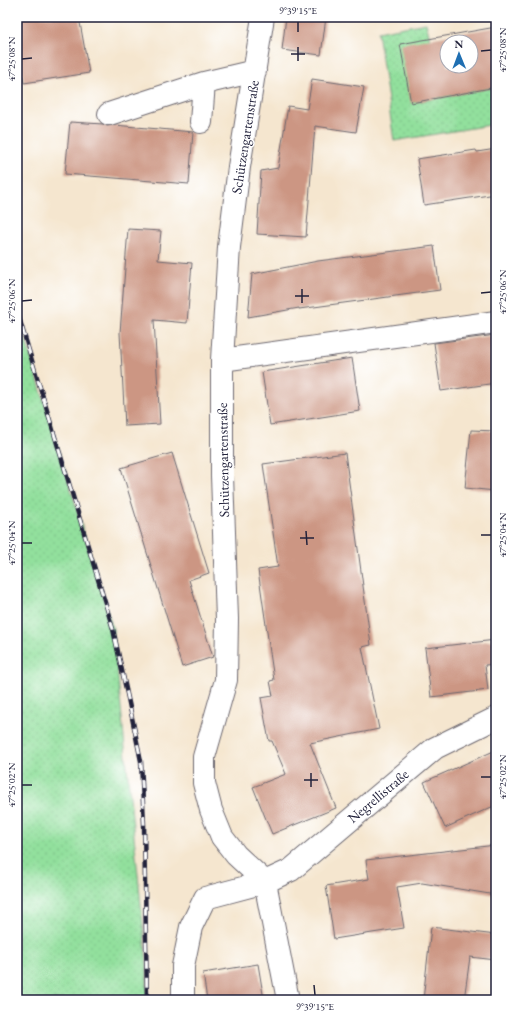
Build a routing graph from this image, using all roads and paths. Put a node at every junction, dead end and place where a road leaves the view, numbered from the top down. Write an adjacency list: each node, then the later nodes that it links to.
1 (263, 17): 2 (street, Schützengartenstraße)
2 (255, 71): 3 (street); 7 (street, Schützengartenstraße)
3 (204, 83): 4 (street); 5 (street)
4 (109, 114)
5 (201, 122)
6 (496, 322): 7 (street)
7 (222, 360): 9 (street, Schützengartenstraße)
8 (496, 718): 9 (street, Negrellistraße)
9 (265, 882): 10 (street, Negrellistraße); 11 (street)
10 (183, 1000)
11 (288, 1000)

